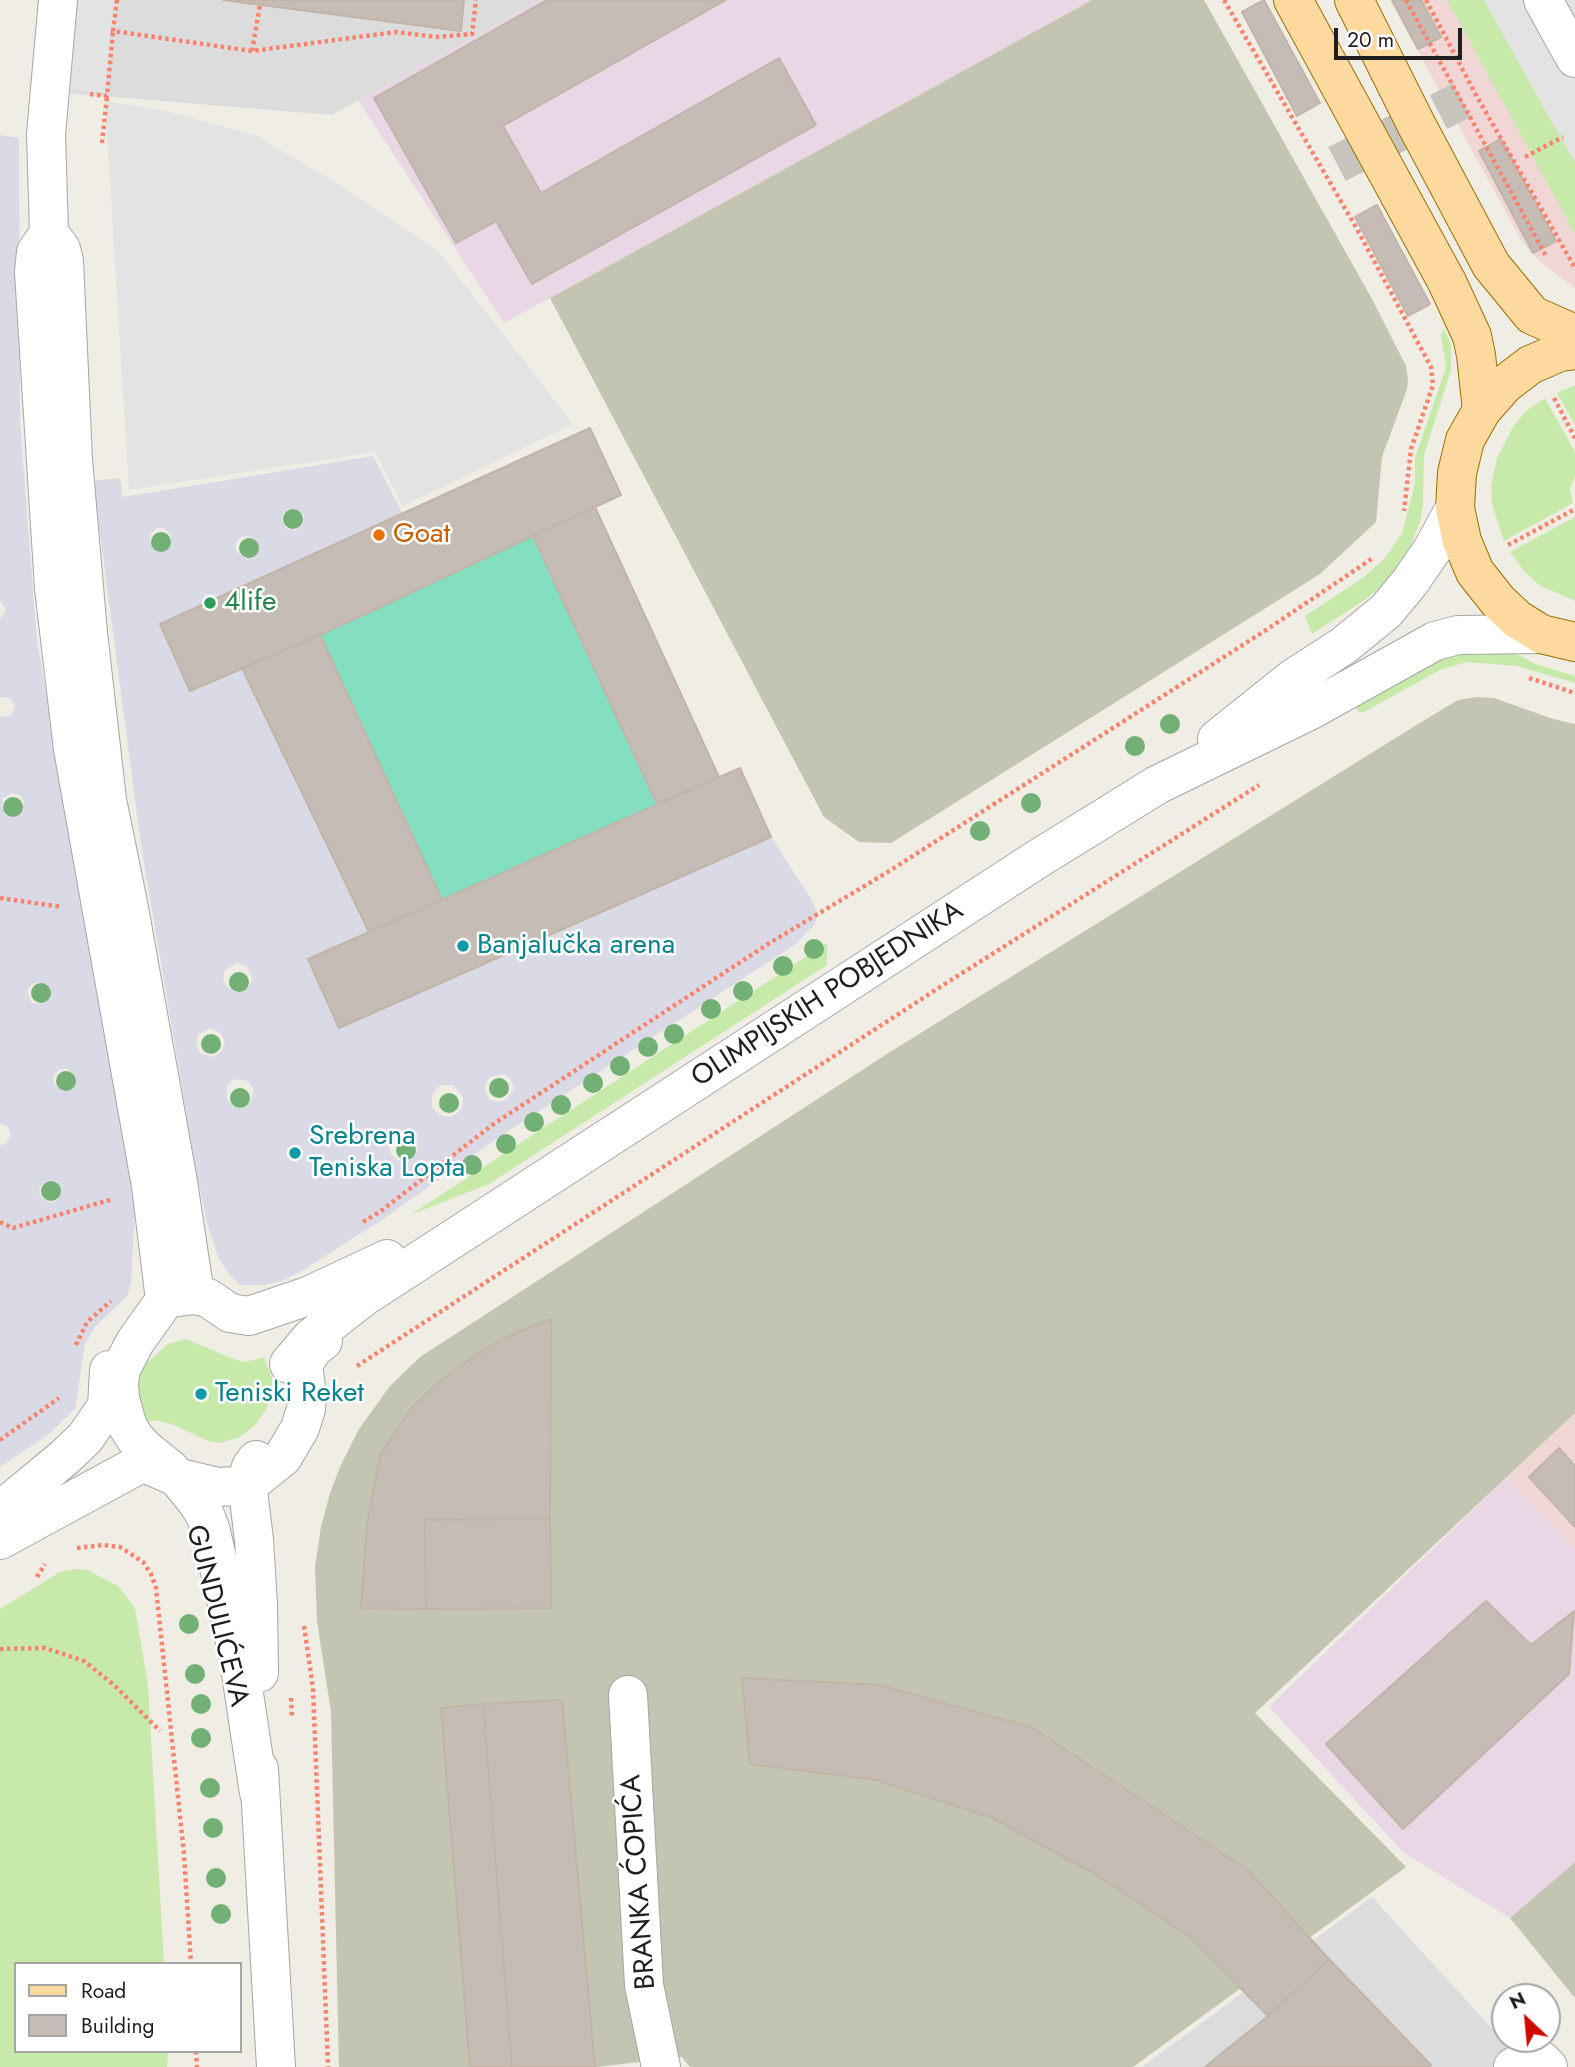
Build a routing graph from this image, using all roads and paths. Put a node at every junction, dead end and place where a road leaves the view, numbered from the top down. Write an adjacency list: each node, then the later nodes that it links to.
1 (58, 0): 42 (street)
2 (117, 0): 11 (path)
3 (476, 0): 12 (path)
4 (1224, 0): 28 (path)
5 (1293, 0): 24 (main road)
6 (1354, 0): 21 (main road)
7 (1406, 0): 19 (path)
8 (1426, 0): 20 (path)
9 (1543, 0): 13 (street)
10 (260, 5): 12 (path)
11 (113, 31): 12 (path); 15 (path)
12 (252, 51)
13 (1575, 58)
14 (84, 94): 15 (path)
15 (107, 96): 17 (path)
16 (1563, 136): 18 (path)
17 (102, 143)
18 (1525, 157)
19 (1546, 256)
20 (1575, 268)
21 (1575, 334)
22 (1575, 350): 24 (main road)
23 (1553, 397): 25 (path)
24 (1482, 410): 26 (main road)
25 (1575, 438)
26 (1455, 508): 31 (main road); 35 (street, OLIMPIJSKIH POBJEDNIKA)
27 (1575, 509): 30 (path)
28 (1401, 521)
29 (1382, 551): 41 (path)
30 (1498, 551)
31 (1558, 638): 35 (street, OLIMPIJSKIH POBJEDNIKA)
32 (1523, 676): 33 (path)
33 (1575, 692)
34 (1270, 777): 44 (path)
35 (1157, 785): 39 (street, OLIMPIJSKIH POBJEDNIKA)
36 (0, 898): 37 (path)
37 (73, 909)
38 (118, 1197): 40 (path)
39 (500, 1206): 43 (street, OLIMPIJSKIH POBJEDNIKA); 46 (street, OLIMPIJSKIH POBJEDNIKA)
40 (0, 1222)
41 (353, 1227)
42 (180, 1297): 43 (street); 45 (street, OLIMPIJSKIH POBJEDNIKA); 47 (street)
43 (257, 1321): 45 (street, OLIMPIJSKIH POBJEDNIKA); 46 (street)
44 (424, 1322)
45 (135, 1342): 47 (street, OLIMPIJSKIH POBJEDNIKA)
46 (296, 1364): 49 (street)
47 (113, 1402): 48 (street, OLIMPIJSKIH POBJEDNIKA); 50 (street, OLIMPIJSKIH POBJEDNIKA); 51 (street, OLIMPIJSKIH POBJEDNIKA)
48 (151, 1463): 49 (street); 52 (street); 53 (street); 61 (street, GUNDULIĆEVA)
49 (257, 1469): 61 (street, GUNDULIĆEVA)
50 (0, 1511)
51 (0, 1523)
52 (0, 1531)
53 (0, 1539)
54 (75, 1549): 62 (path)
55 (49, 1558): 56 (path)
56 (37, 1577)
57 (304, 1626): 64 (path)
58 (0, 1649): 60 (path)
59 (628, 1695): 65 (street, BRANKA ĆOPIĆA)
60 (160, 1731)
61 (259, 1793): 63 (street, GUNDULIĆEVA)
62 (191, 1962)
63 (276, 2067)
64 (328, 2067)
65 (661, 2067)
66 (1513, 2067): 67 (street)
67 (1548, 2067)

